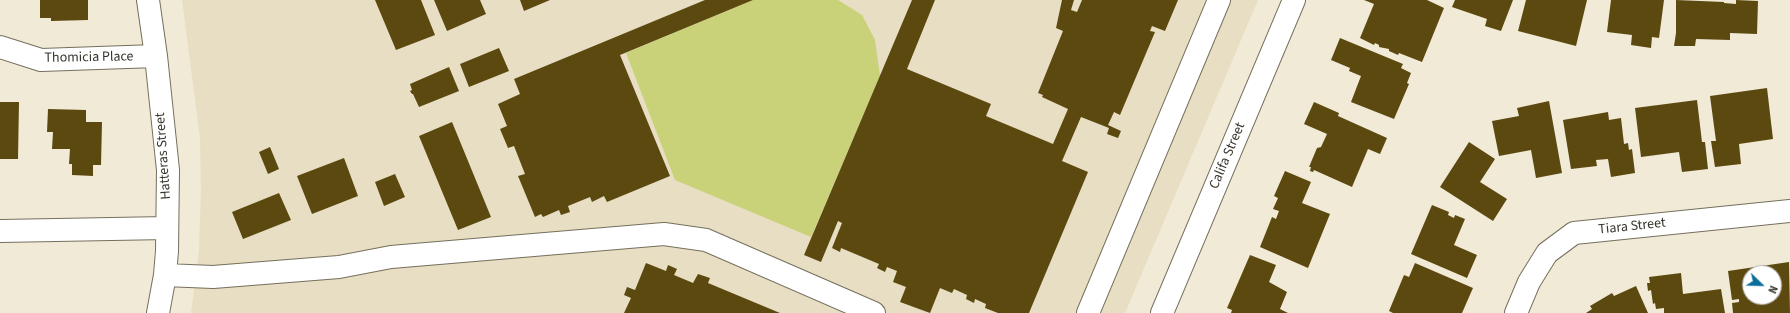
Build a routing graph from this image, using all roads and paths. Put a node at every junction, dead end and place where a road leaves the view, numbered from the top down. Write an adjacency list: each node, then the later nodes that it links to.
1 (148, 0): 5 (street, Hatteras Street)
2 (1219, 0): 12 (street)
3 (1294, 0): 13 (street, Califa Street)
4 (0, 47): 5 (street, Thomicia Place)
5 (156, 56): 7 (street, Hatteras Street)
6 (1790, 211): 14 (street, Tiara Street)
7 (167, 228): 8 (street); 9 (street, Hatteras Street)
8 (0, 231)
9 (164, 275): 10 (street, Hatteras Street); 11 (street)
10 (158, 313)
11 (874, 313)
12 (1088, 313)
13 (1162, 313)
14 (1516, 313)

